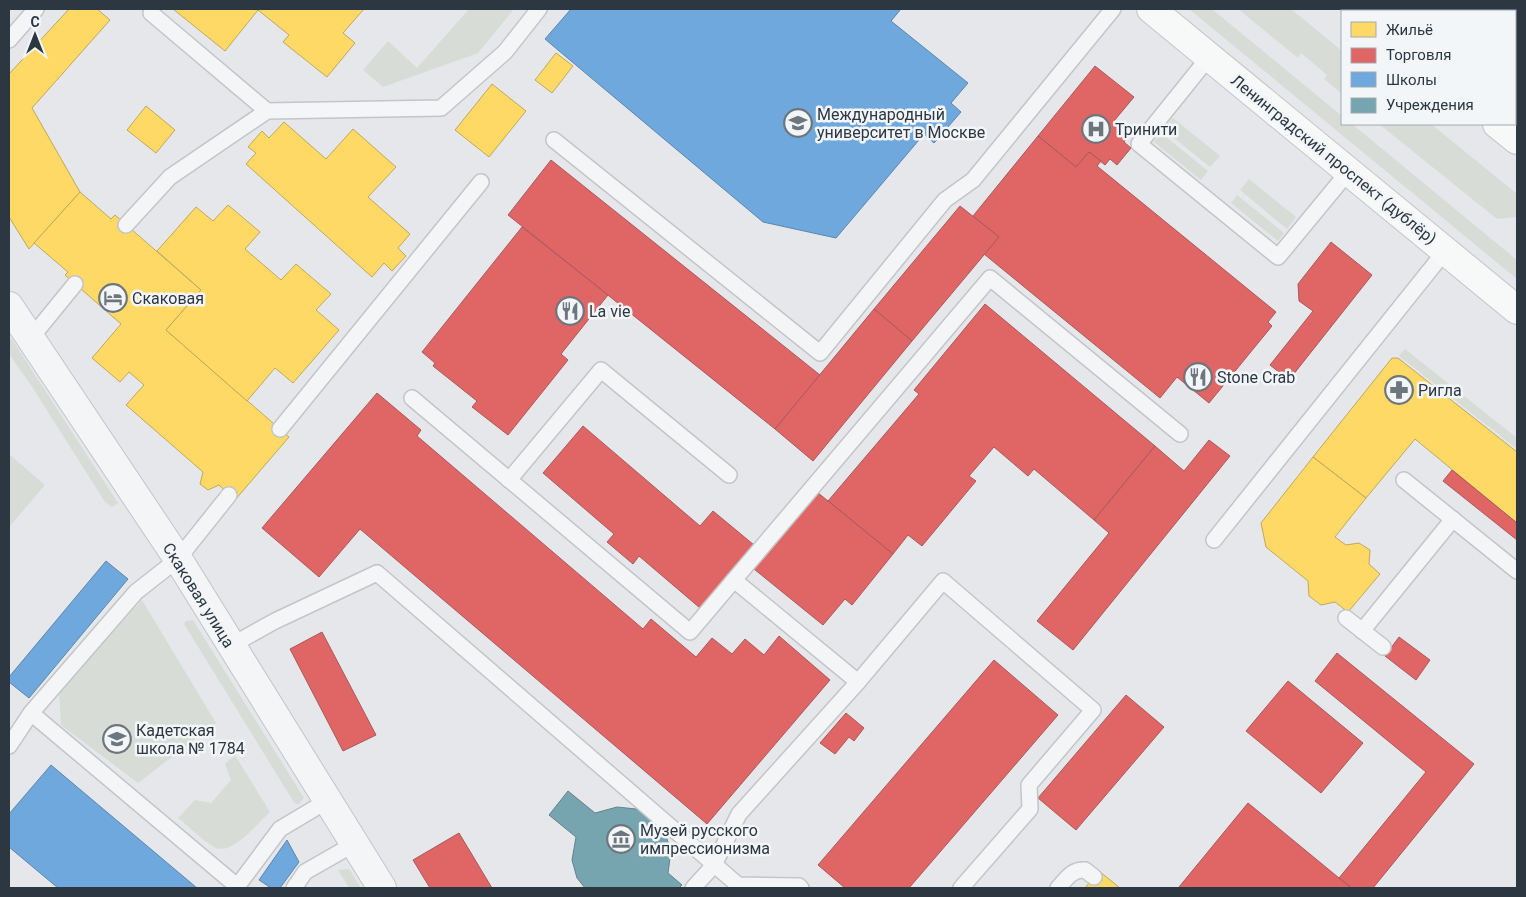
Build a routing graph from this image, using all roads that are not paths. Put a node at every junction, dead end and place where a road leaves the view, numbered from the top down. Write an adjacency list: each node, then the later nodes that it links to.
1 (36, 9): 6 (lane)
2 (539, 9): 8 (lane)
3 (1113, 9): 10 (lane)
4 (1151, 9): 7 (main road, Ленинградский проспект (дублёр))
5 (151, 10): 8 (lane)
6 (9, 40)
7 (1210, 57): 12 (main road, Ленинградский проспект (дублёр)); 12 (lane)
8 (267, 111): 14 (lane)
9 (1498, 125): 11 (main road)
10 (554, 140)
11 (1517, 140)
12 (1349, 171): 15 (main road, Ленинградский проспект (дублёр))
13 (481, 182): 20 (lane)
14 (126, 225)
15 (1446, 250): 17 (main road, Ленинградский проспект (дублёр)); 27 (lane)
16 (76, 284): 18 (lane)
17 (1517, 310)
18 (17, 323): 28 (street, Скаковая улица)
19 (412, 398): 23 (lane)
20 (280, 429)
21 (1180, 434): 30 (lane)
22 (729, 475): 23 (lane)
23 (510, 480): 30 (lane)
24 (1404, 480): 26 (lane)
25 (229, 495): 28 (lane)
26 (1453, 519): 29 (lane); 32 (lane)
27 (1214, 540)
28 (178, 559): 33 (street, Скаковая улица); 36 (lane)
29 (1517, 571)
30 (734, 580): 35 (lane)
31 (1346, 618): 32 (lane)
32 (1362, 631): 34 (lane)
33 (230, 646): 38 (street, Скаковая улица); 40 (lane)
34 (1383, 647)
35 (858, 682): 40 (lane); 47 (lane)
36 (31, 713): 37 (lane); 42 (lane)
37 (9, 746)
38 (327, 801): 39 (street, Скаковая улица); 42 (lane)
39 (354, 844): 43 (lane); 44 (street, Скаковая улица)
40 (714, 865): 45 (lane); 46 (lane)
41 (1094, 877): 48 (lane)
42 (237, 888)
43 (294, 888)
44 (382, 888)
45 (693, 888)
46 (801, 888)
47 (961, 888)
48 (1058, 888)

